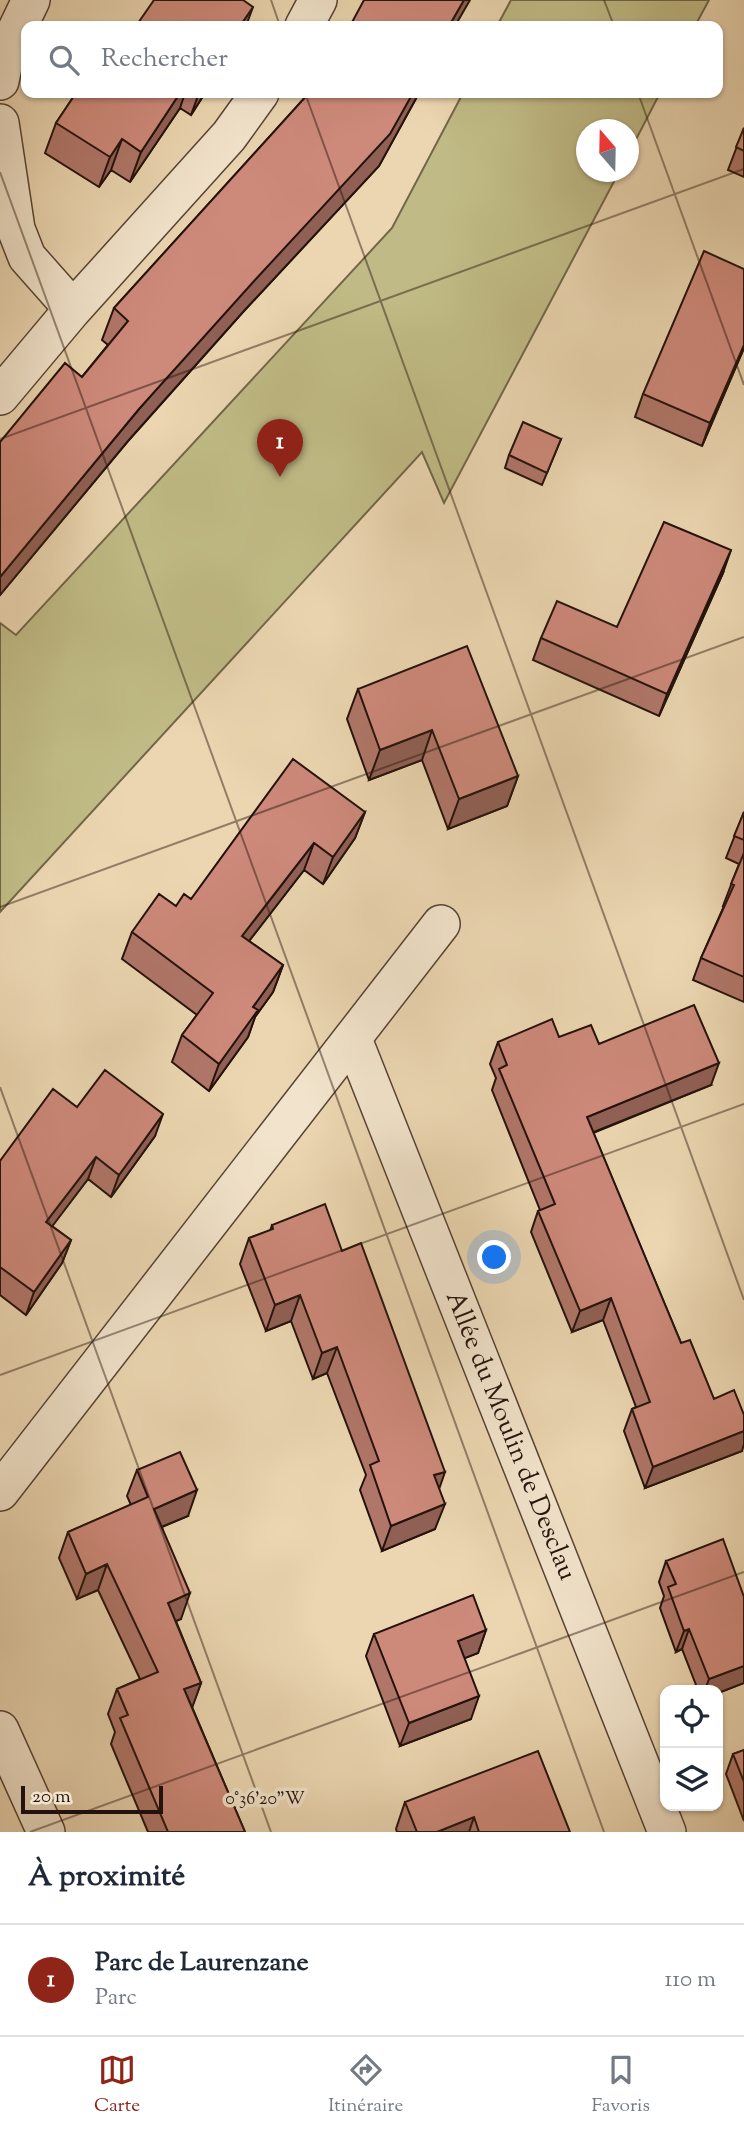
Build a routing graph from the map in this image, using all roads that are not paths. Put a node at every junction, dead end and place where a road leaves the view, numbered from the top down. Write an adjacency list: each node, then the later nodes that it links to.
1 (31, 0): 4 (street)
2 (318, 0): 3 (street)
3 (307, 21)
4 (0, 81)
5 (256, 98): 7 (street)
6 (0, 123): 7 (street)
7 (73, 309): 8 (street)
8 (0, 396)
9 (440, 924): 10 (street)
10 (353, 1039): 11 (street); 14 (street, Allée du Moulin de Desclau)
11 (0, 1493)
12 (0, 1730): 13 (street)
13 (46, 1832)
14 (667, 1832)

